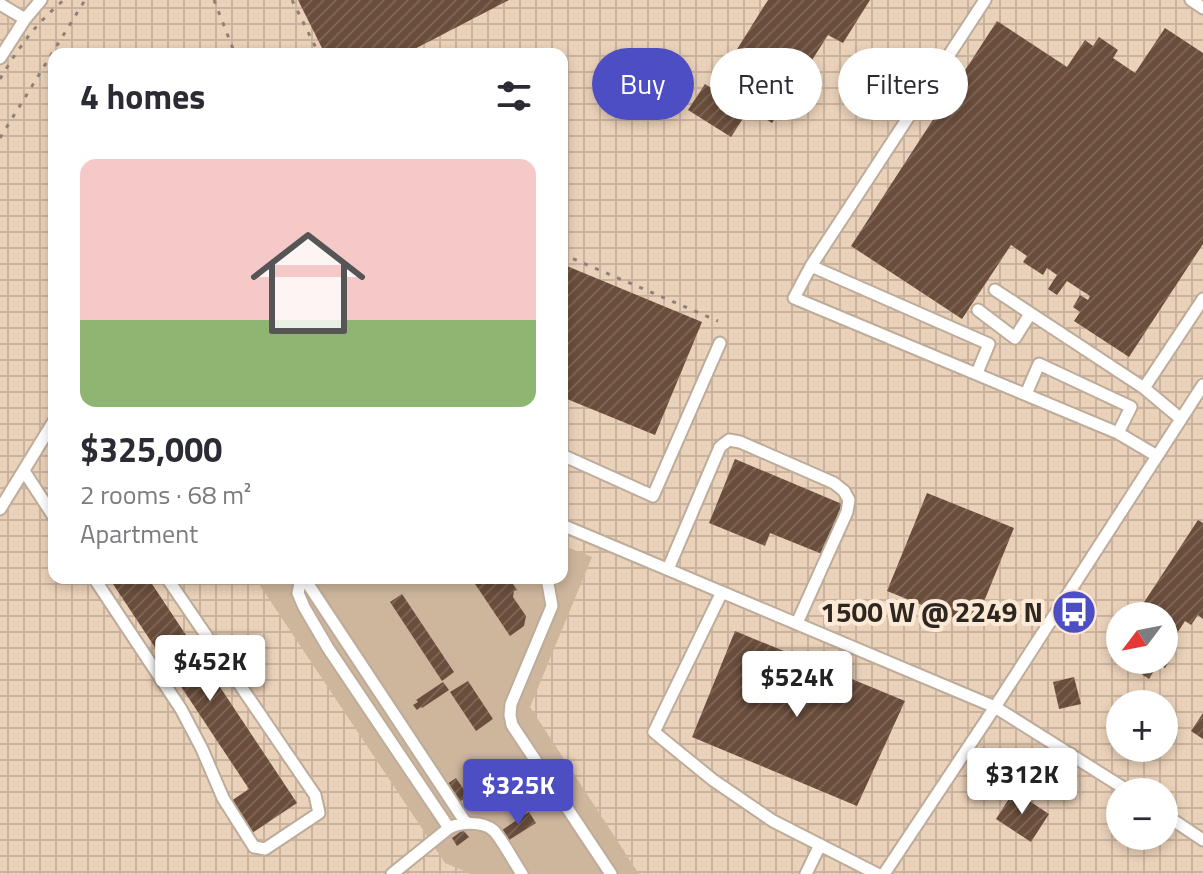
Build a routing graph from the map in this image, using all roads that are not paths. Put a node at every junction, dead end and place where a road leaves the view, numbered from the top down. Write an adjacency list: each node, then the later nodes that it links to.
1 (41, 0): 6 (street)
2 (985, 0): 8 (street)
3 (1191, 0): 5 (street)
4 (0, 4): 6 (street)
5 (1203, 8)
6 (25, 19): 7 (street)
7 (0, 58)
8 (811, 266): 14 (street); 14 (street)
9 (995, 290): 12 (street)
10 (1203, 299): 16 (street)
11 (978, 310): 12 (street)
12 (1030, 314): 16 (street)
13 (720, 343): 22 (street)
14 (977, 373): 17 (street)
15 (1203, 385): 18 (street)
16 (1144, 388): 18 (street)
17 (1026, 394): 20 (street); 20 (street)
18 (1181, 419): 21 (street)
19 (48, 432): 23 (street)
20 (1118, 433): 21 (street)
21 (1157, 456): 35 (street)
22 (568, 458)
23 (24, 471): 24 (street); 25 (street)
24 (48, 508)
25 (0, 509)
26 (568, 527): 27 (street)
27 (668, 569): 33 (street); 34 (street)
28 (98, 584): 29 (street)
29 (171, 584)
30 (300, 584): 39 (street)
31 (306, 584): 37 (street)
32 (548, 584): 44 (street)
33 (722, 592): 34 (street); 41 (street)
34 (797, 623): 35 (street)
35 (995, 707): 36 (street); 47 (street)
36 (1108, 778)
37 (466, 823): 39 (street); 43 (street)
38 (1178, 823): 40 (street)
39 (449, 828): 42 (street)
40 (1203, 840)
41 (820, 845): 45 (street); 46 (street)
42 (392, 874)
43 (522, 874)
44 (611, 874)
45 (806, 874)
46 (877, 874)
47 (884, 874)

